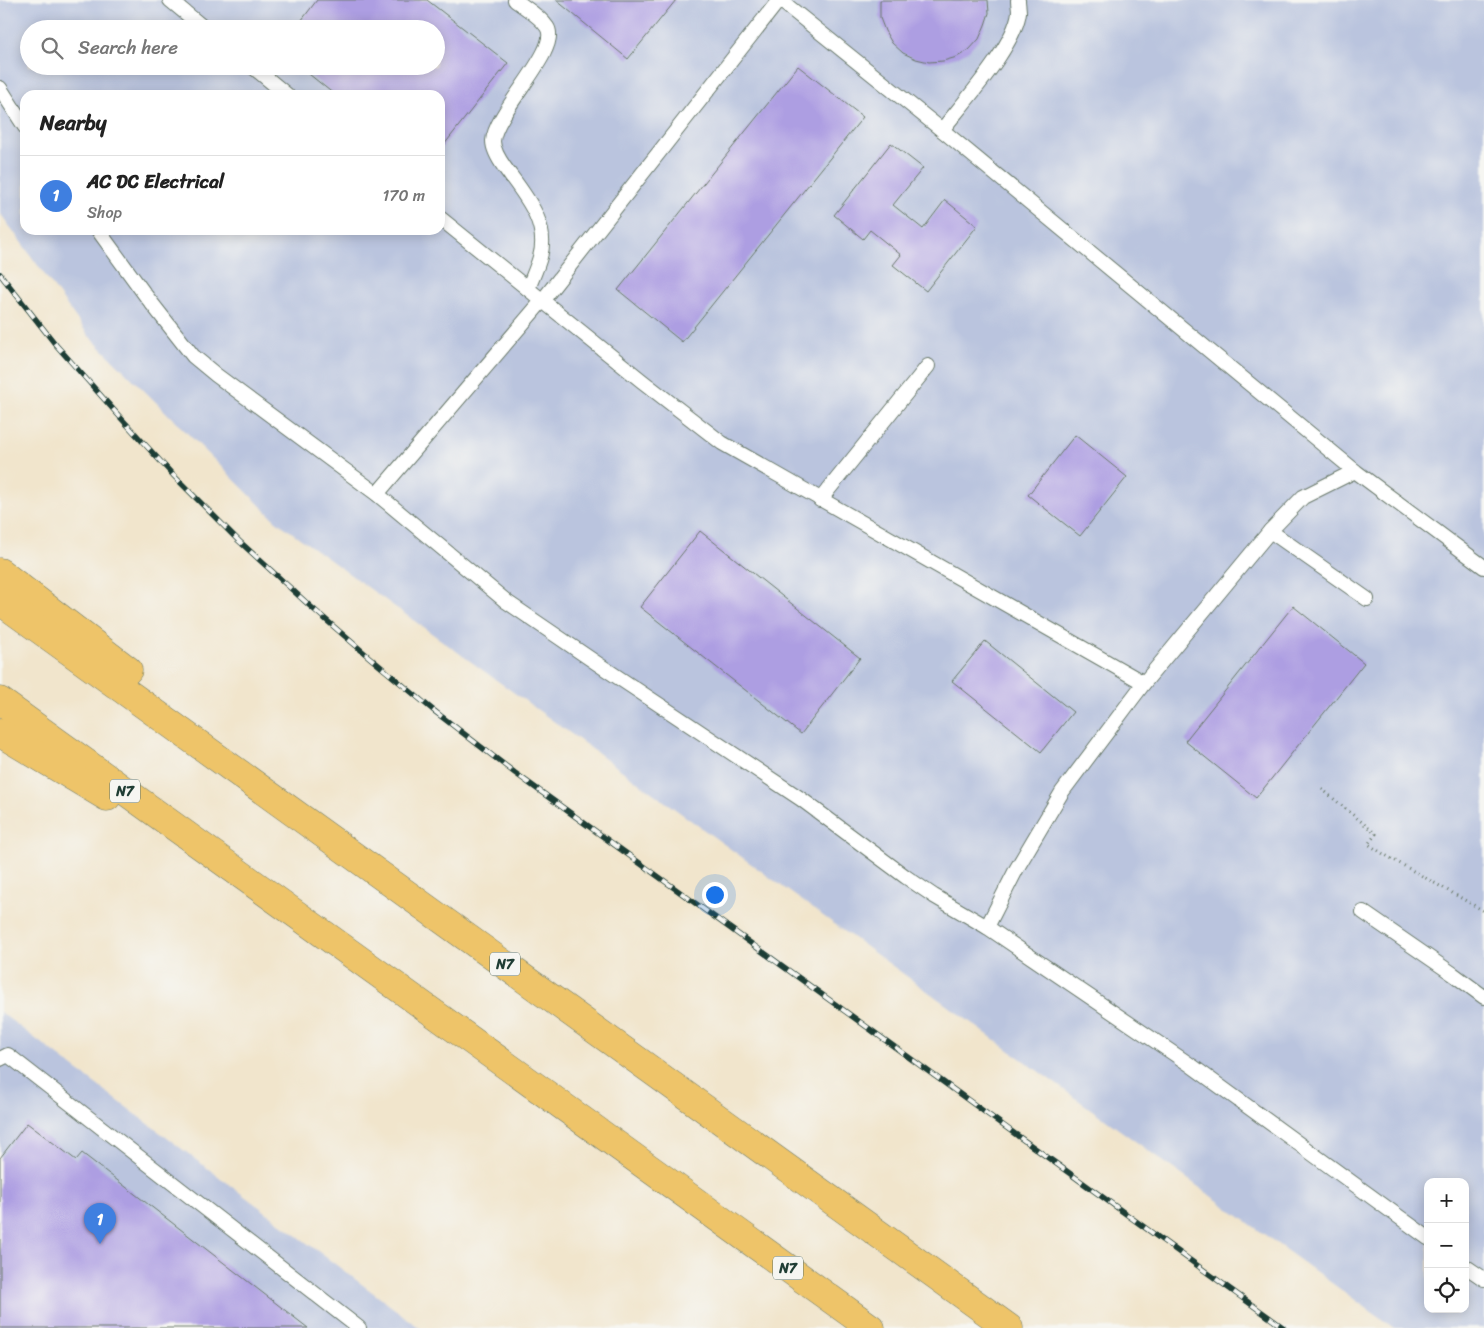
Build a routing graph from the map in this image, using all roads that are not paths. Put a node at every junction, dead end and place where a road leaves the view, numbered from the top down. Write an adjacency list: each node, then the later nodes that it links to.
1 (170, 0): 5 (lane)
2 (515, 0): 13 (lane)
3 (779, 0): 10 (lane); 14 (lane)
4 (1018, 0): 10 (lane)
5 (194, 20)
6 (263, 75): 8 (lane)
7 (0, 88): 9 (lane)
8 (281, 90)
9 (20, 119)
10 (942, 130): 16 (lane)
11 (445, 222): 13 (lane)
12 (102, 235): 17 (lane)
13 (528, 289): 14 (lane)
14 (542, 301): 17 (lane); 18 (lane)
15 (928, 366): 18 (lane)
16 (1355, 471): 19 (lane); 20 (lane)
17 (377, 494): 29 (lane)
18 (820, 500): 24 (lane)
19 (1270, 531): 22 (lane); 24 (lane)
20 (1484, 566)
21 (0, 572): 31 (highway)
22 (1367, 599)
23 (0, 601): 31 (highway, N7)
24 (1144, 683): 29 (lane)
25 (0, 701): 27 (highway, N7)
26 (0, 733): 27 (highway)
27 (250, 881): 37 (highway, N7)
28 (1363, 912): 30 (lane)
29 (987, 927): 33 (lane)
30 (1484, 997)
31 (594, 1028): 38 (highway, N7)
32 (0, 1058): 36 (lane)
33 (1424, 1235)
34 (1468, 1268): 35 (lane)
35 (1484, 1279)
36 (359, 1328)
37 (871, 1328)
38 (1009, 1328)

